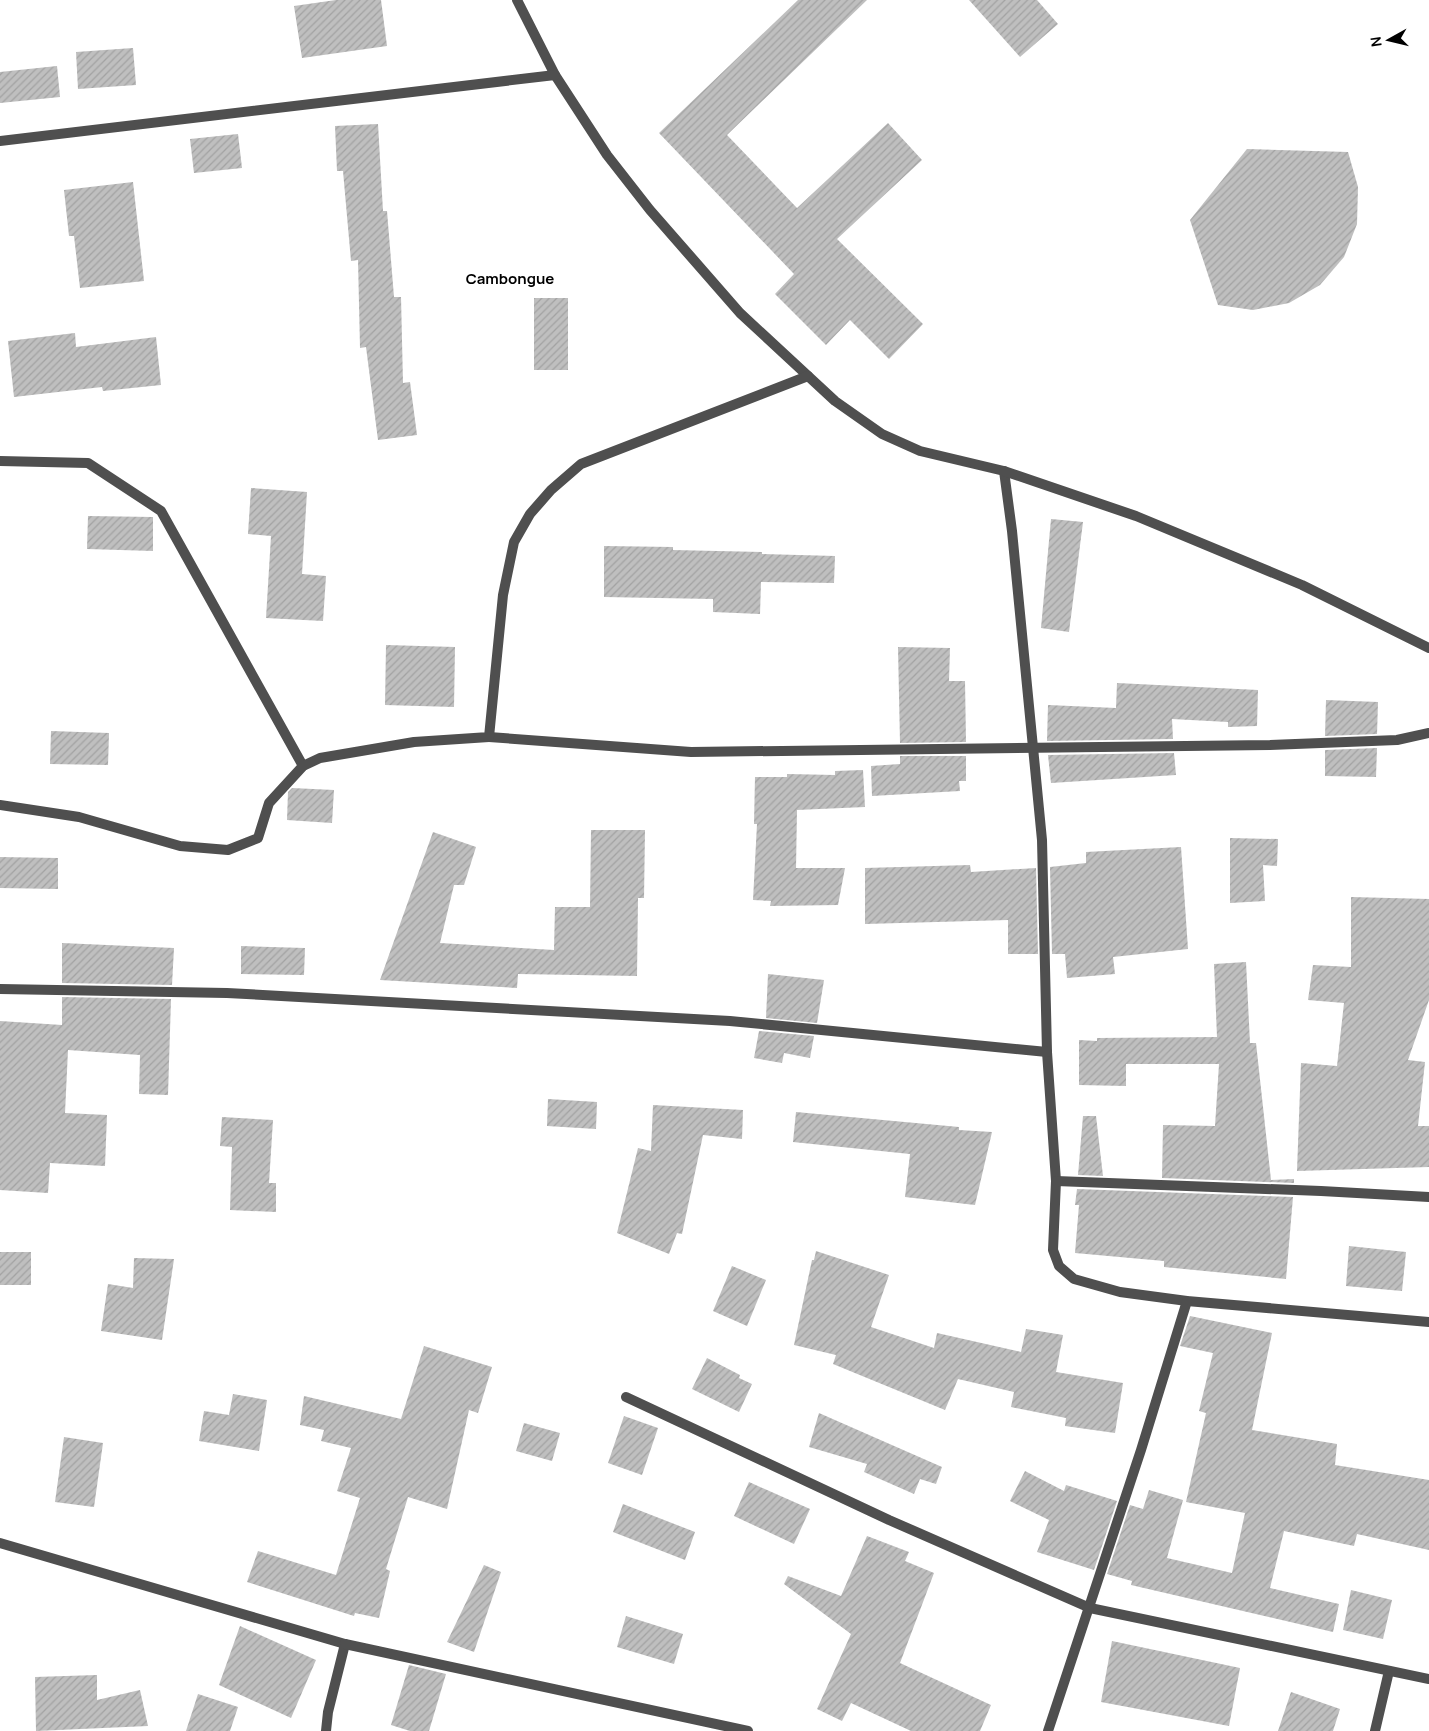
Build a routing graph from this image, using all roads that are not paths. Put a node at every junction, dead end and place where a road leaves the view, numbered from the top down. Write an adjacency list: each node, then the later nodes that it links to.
1 (517, 0): 2 (street)
2 (555, 75): 3 (street); 4 (street)
3 (0, 141)
4 (808, 376): 6 (street); 9 (street)
5 (0, 461): 11 (street)
6 (1004, 471): 7 (street); 10 (street)
7 (1429, 648)
8 (1429, 733): 10 (street)
9 (489, 737): 10 (street); 11 (street)
10 (1034, 748): 14 (street)
11 (304, 766): 12 (street)
12 (0, 805)
13 (0, 989): 14 (street)
14 (1047, 1052): 15 (street)
15 (1056, 1181): 16 (street); 17 (street)
16 (1429, 1197)
17 (1187, 1301): 18 (street); 21 (street)
18 (1429, 1322)
19 (626, 1397): 21 (street)
20 (0, 1544): 22 (street)
21 (1090, 1608): 23 (street); 27 (street)
22 (345, 1644): 25 (street); 26 (street)
23 (1389, 1671): 24 (street); 28 (street)
24 (1429, 1679)
25 (326, 1731)
26 (748, 1731)
27 (1048, 1731)
28 (1376, 1731)

